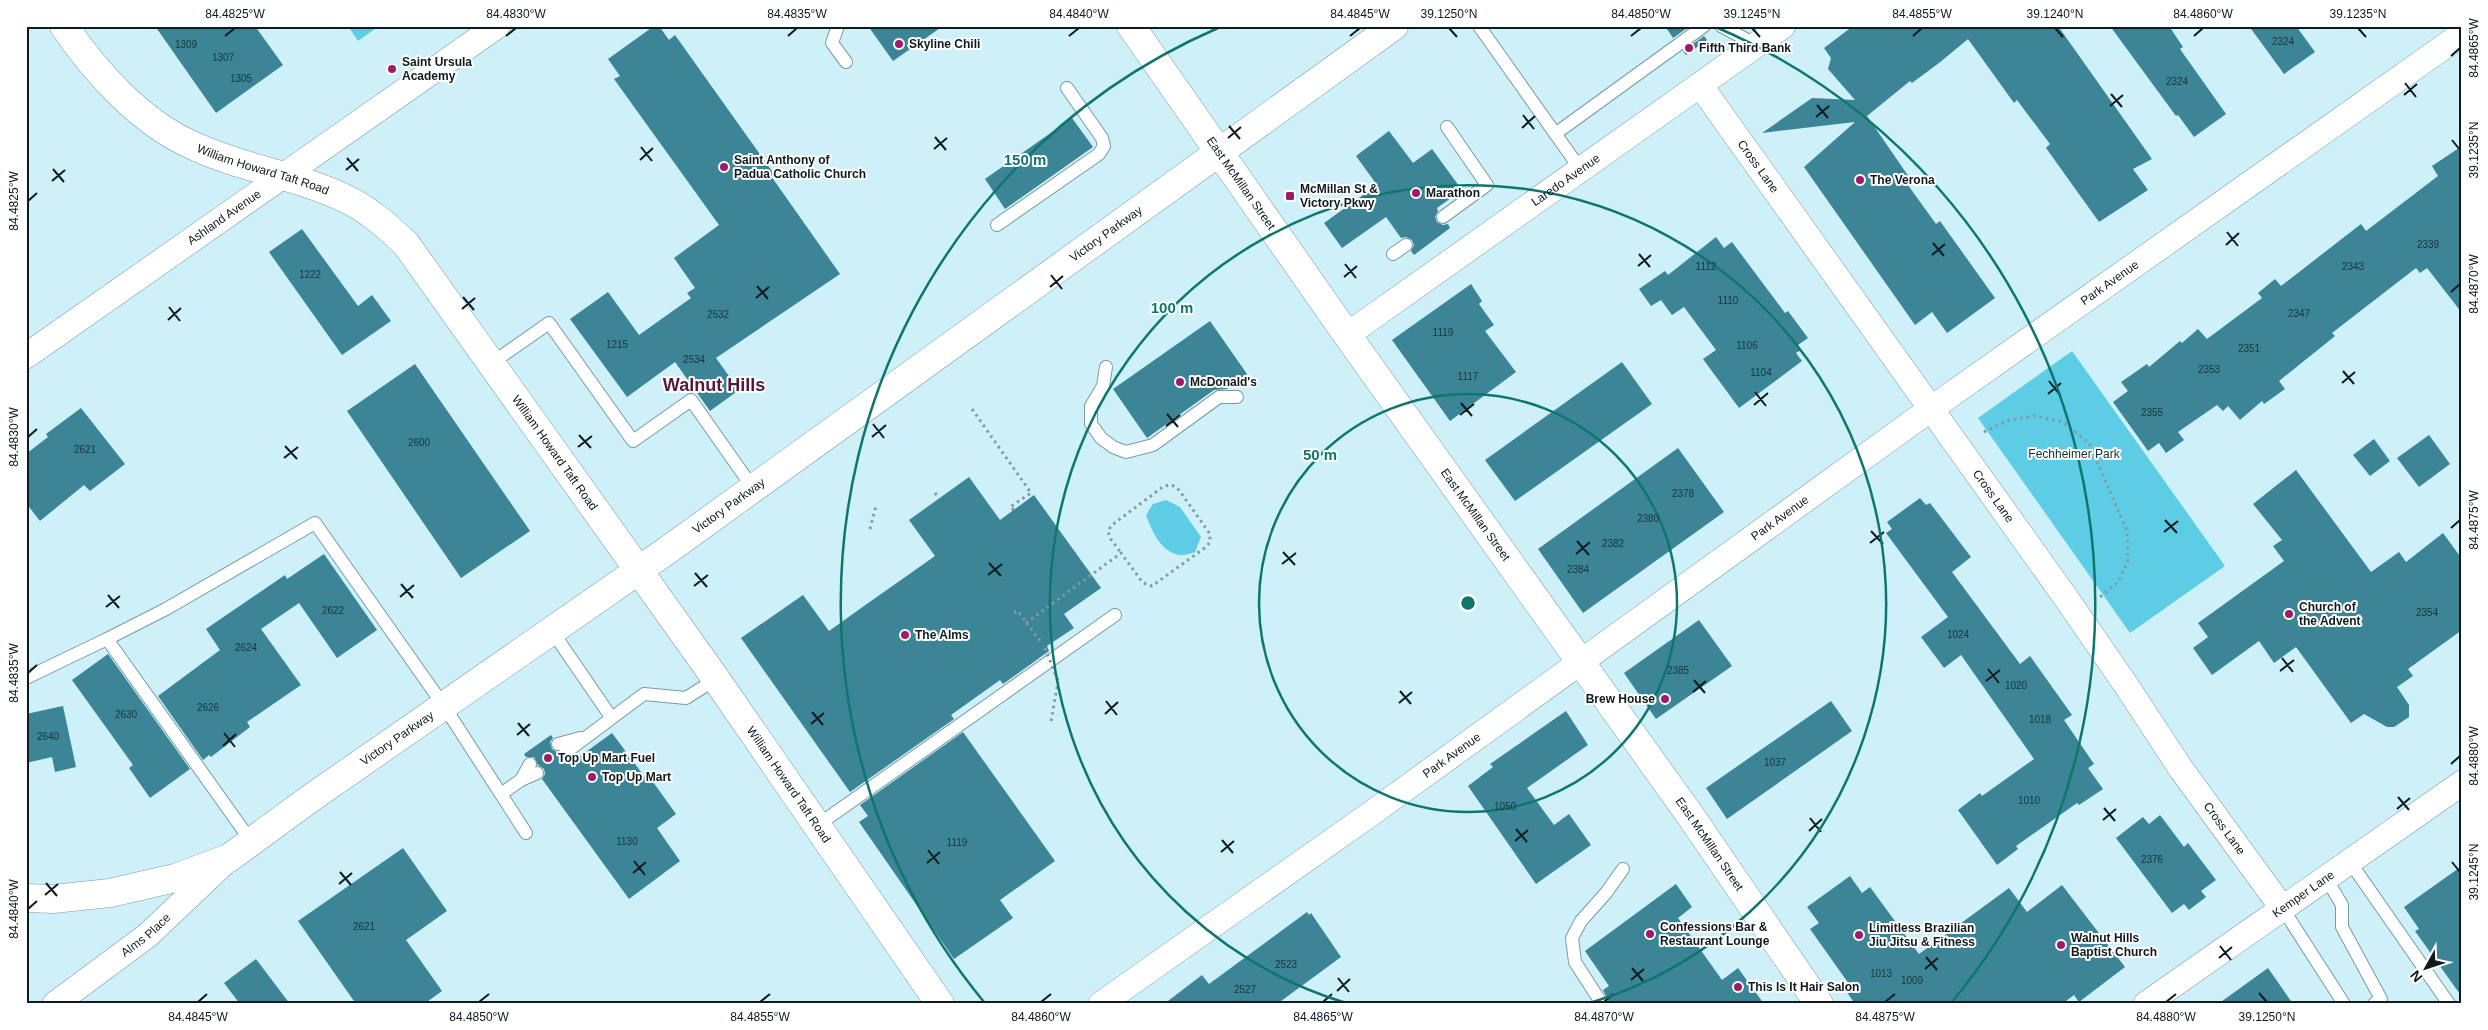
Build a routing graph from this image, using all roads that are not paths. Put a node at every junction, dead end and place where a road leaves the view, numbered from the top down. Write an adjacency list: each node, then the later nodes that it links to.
1 (64, 26): 19 (street, William Howard Taft Road)
2 (497, 26): 19 (street, Ashland Avenue)
3 (838, 26): 12 (lane)
4 (1131, 26): 17 (street, East McMillan Street)
5 (1394, 26): 17 (street, Victory Parkway)
6 (1479, 26): 16 (lane)
7 (1704, 26): 16 (lane)
8 (1721, 26): 11 (lane)
9 (1783, 26): 11 (street, Laredo Avenue)
10 (2462, 34): 29 (street, Park Avenue)
11 (1757, 45): 13 (street, Laredo Avenue)
12 (846, 62)
13 (1700, 85): 18 (street, Laredo Avenue); 29 (street, Cross Lane)
14 (1067, 88): 21 (lane)
15 (1447, 128): 20 (lane)
16 (1555, 134): 18 (lane)
17 (1220, 152): 24 (street, East McMillan Street); 30 (street, Victory Parkway)
18 (1581, 170): 24 (street, Laredo Avenue)
19 (284, 176): 25 (street, Ashland Avenue); 26 (street, William Howard Taft Road)
20 (1443, 217)
21 (997, 226)
22 (1406, 245): 23 (lane)
23 (1393, 254)
24 (1347, 335): 35 (street, East McMillan Street)
25 (26, 356)
26 (492, 363): 30 (lane); 31 (street, William Howard Taft Road)
27 (1106, 367): 28 (lane)
28 (1237, 397)
29 (1932, 408): 35 (street, Park Avenue); 52 (street, Cross Lane)
30 (753, 488): 31 (street, Victory Parkway)
31 (638, 571): 33 (street, Victory Parkway); 37 (street, William Howard Taft Road)
32 (1115, 615): 44 (lane)
33 (552, 631): 38 (street, Victory Parkway); 39 (lane)
34 (107, 639): 36 (lane); 38 (lane); 46 (lane)
35 (1581, 662): 56 (street, Park Avenue); 58 (street, East McMillan Street)
36 (26, 678)
37 (716, 679): 39 (lane); 44 (street, William Howard Taft Road)
38 (444, 706): 43 (lane); 46 (street, Victory Parkway)
39 (611, 717): 40 (lane)
40 (562, 749)
41 (534, 769): 43 (lane)
42 (2462, 783): 48 (street, Kemper Lane)
43 (501, 794): 45 (lane)
44 (818, 825): 55 (street, William Howard Taft Road)
45 (526, 833)
46 (251, 841): 47 (street, Victory Parkway)
47 (229, 858): 51 (street, Victory Parkway); 54 (street, Alms Place)
48 (2350, 862): 50 (street, Kemper Lane); 61 (lane)
49 (1623, 869): 57 (lane)
50 (2326, 878): 52 (street, Kemper Lane); 60 (lane)
51 (26, 898)
52 (2283, 909): 53 (street, Kemper Lane); 59 (lane)
53 (2162, 999)
54 (55, 1004)
55 (940, 1004)
56 (1101, 1004)
57 (1602, 1004)
58 (1819, 1004)
59 (2344, 1004)
60 (2374, 1004)
61 (2449, 1004)

